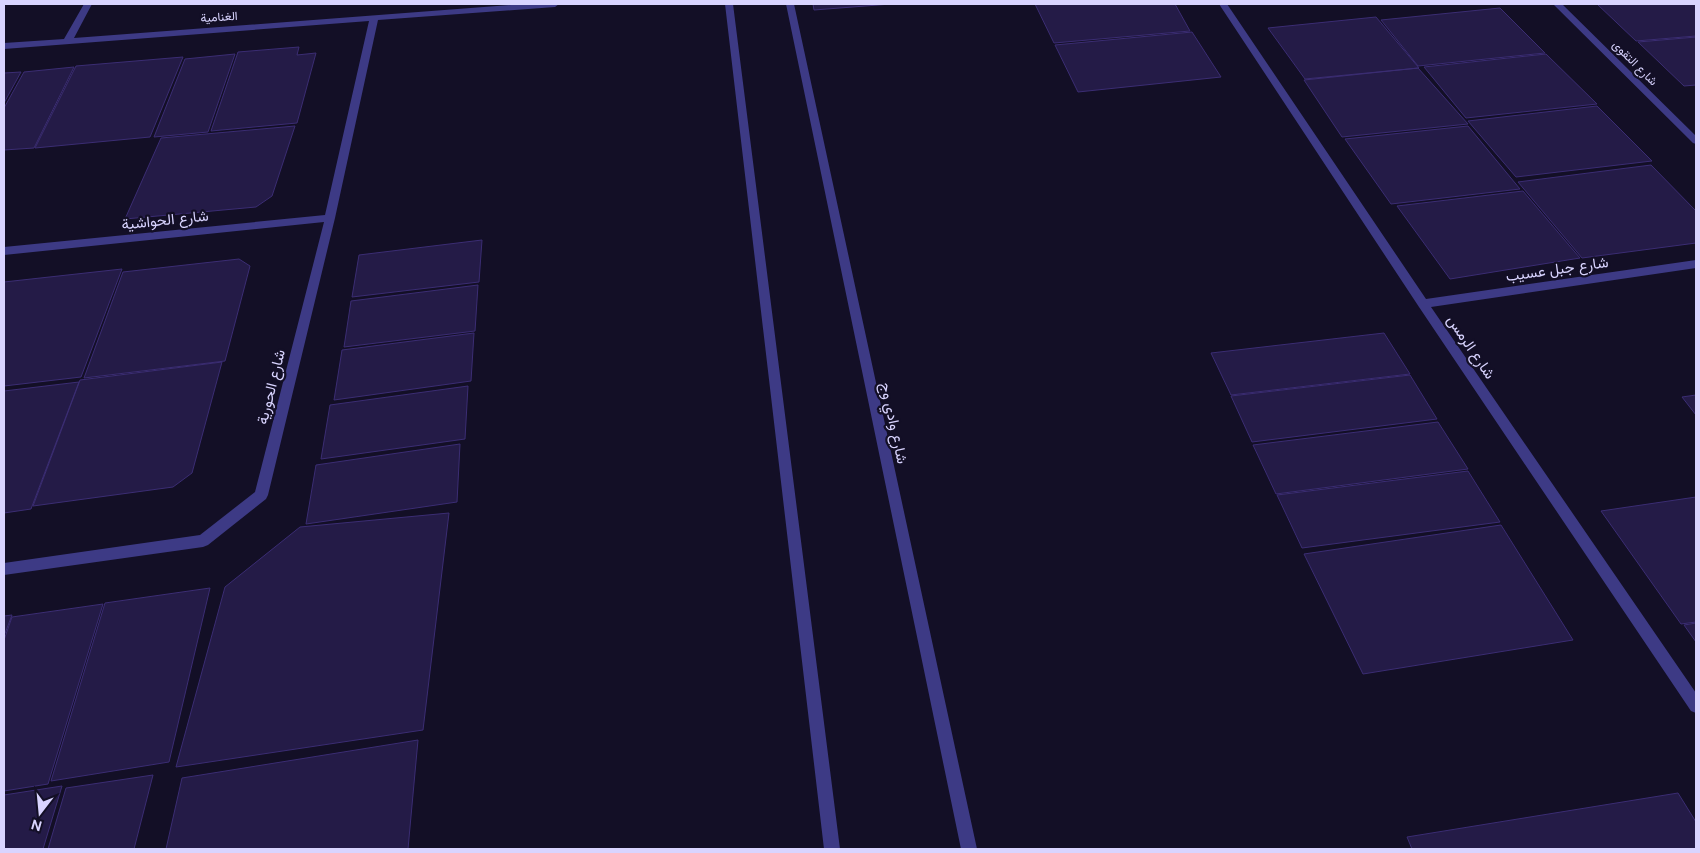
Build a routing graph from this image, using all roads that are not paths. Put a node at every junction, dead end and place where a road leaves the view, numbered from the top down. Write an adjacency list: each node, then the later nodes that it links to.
1 (88, 4): 8 (street)
2 (555, 4): 7 (street, الغنامية)
3 (729, 4): 17 (street)
4 (790, 4): 18 (street, شارع وادي وج)
5 (1223, 4): 14 (street, شارع الرمس)
6 (1557, 4): 10 (street, شارع التقوى)
7 (374, 18): 8 (street, الغنامية); 11 (street, شارع الحورية)
8 (68, 40): 9 (street, الغنامية)
9 (4, 46)
10 (1696, 141)
11 (330, 218): 12 (street, شارع الحواشية); 15 (street, شارع الحورية)
12 (4, 251)
13 (1696, 264): 14 (street, شارع جبل عسيب)
14 (1422, 304): 16 (street, شارع الرمس)
15 (4, 569)
16 (1696, 706)
17 (832, 849)
18 (969, 849)

